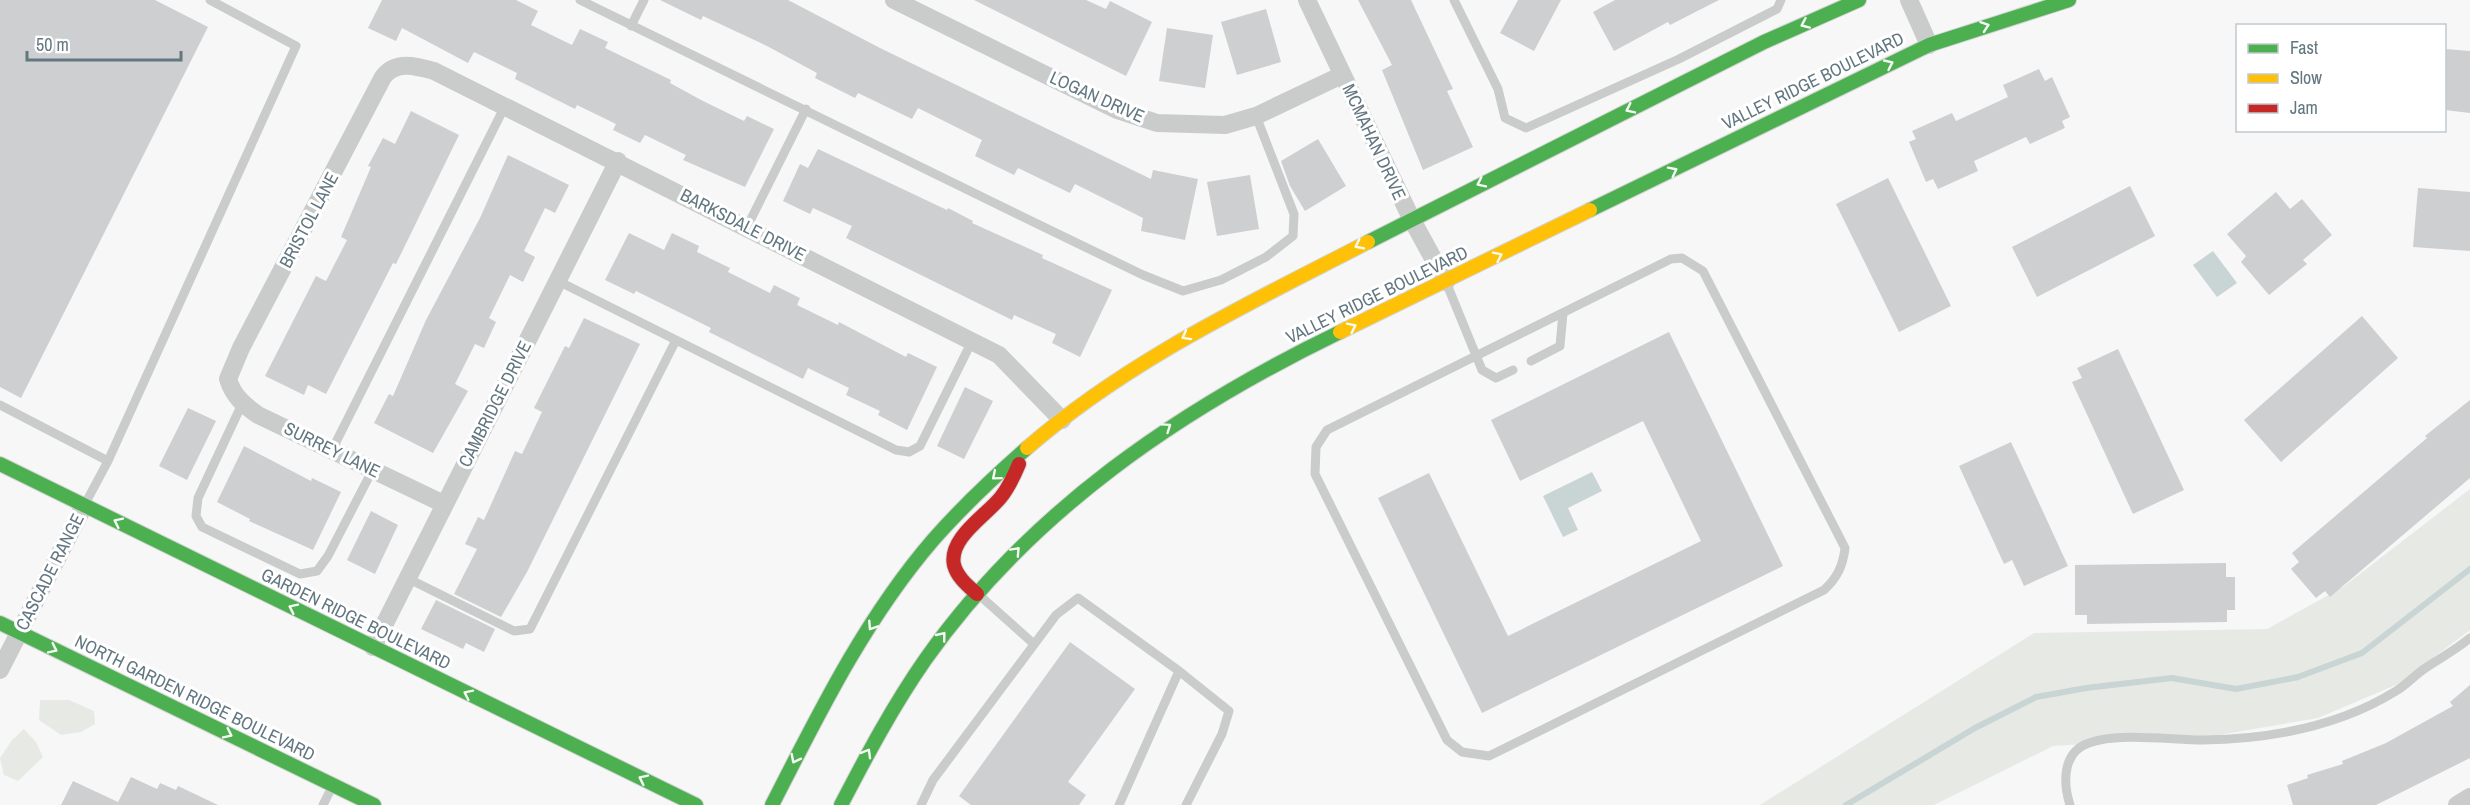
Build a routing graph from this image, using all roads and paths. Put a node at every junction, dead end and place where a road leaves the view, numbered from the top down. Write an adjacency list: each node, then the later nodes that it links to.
1 (210, 0): 35 (lane)
2 (580, 0): 11 (lane)
3 (644, 0): 11 (lane)
4 (894, 0): 17 (street, LOGAN DRIVE)
5 (1307, 0): 14 (street, MCMAHAN DRIVE)
6 (1454, 0): 7 (lane)
7 (1781, 0)
8 (1858, 0): 19 (main road, one-way to 19)
9 (1910, 0): 12 (street)
10 (2069, 0): 12 (main road, VALLEY RIDGE BOULEVARD, one-way to 10)
11 (632, 26): 16 (lane)
12 (1929, 45): 22 (main road, VALLEY RIDGE BOULEVARD, one-way to 12)
13 (402, 66): 15 (street, BARKSDALE DRIVE); 29 (street, BRISTOL LANE)
14 (1342, 75): 17 (street, LOGAN DRIVE); 19 (street, MCMAHAN DRIVE)
15 (505, 106): 18 (street, BARKSDALE DRIVE); 33 (lane)
16 (806, 109): 17 (lane); 20 (lane)
17 (1256, 116)
18 (618, 161): 20 (street, BARKSDALE DRIVE); 21 (street, CAMBRIDGE DRIVE)
19 (1411, 218): 22 (street, MCMAHAN DRIVE); 32 (main road, one-way to 32)
20 (747, 226): 25 (street, BARKSDALE DRIVE)
21 (558, 281): 24 (lane); 38 (street, CAMBRIDGE DRIVE)
22 (1446, 282): 26 (lane); 41 (main road, VALLEY RIDGE BOULEVARD, one-way to 22)
23 (1563, 313): 26 (lane); 26 (lane); 27 (lane)
24 (676, 340): 25 (lane); 40 (lane)
25 (972, 341): 32 (street, BARKSDALE DRIVE)
26 (1476, 356): 28 (lane)
27 (1531, 362)
28 (1514, 370)
29 (229, 384): 30 (street, SURREY LANE)
30 (243, 404): 33 (street, SURREY LANE); 37 (lane)
31 (0, 405): 35 (lane)
32 (1062, 420): 34 (main road)
33 (332, 450): 37 (street, SURREY LANE)
34 (1024, 453): 41 (main road); 56 (main road, one-way to 56)
35 (108, 461): 39 (lane)
36 (0, 464): 39 (main road, GARDEN RIDGE BOULEVARD)
37 (373, 469): 38 (street, SURREY LANE)
38 (444, 504): 40 (street, CAMBRIDGE DRIVE)
39 (84, 506): 43 (street, CASCADE RANGE); 46 (main road, GARDEN RIDGE BOULEVARD, one-way to 39)
40 (407, 578): 46 (street, CAMBRIDGE DRIVE)
41 (977, 594): 45 (lane); 49 (main road, VALLEY RIDGE BOULEVARD, one-way to 41)
42 (0, 623): 43 (main road, NORTH GARDEN RIDGE BOULEVARD)
43 (19, 632): 47 (street, CASCADE RANGE); 50 (main road, NORTH GARDEN RIDGE BOULEVARD, one-way to 50)
44 (2470, 638): 62 (lane)
45 (1034, 644): 48 (lane); 59 (lane)
46 (373, 647): 55 (main road, GARDEN RIDGE BOULEVARD, one-way to 46)
47 (0, 670)
48 (1179, 671): 60 (lane); 61 (lane)
49 (853, 780): 57 (main road, VALLEY RIDGE BOULEVARD); 58 (main road)
50 (333, 785): 52 (main road, NORTH GARDEN RIDGE BOULEVARD); 53 (lane)
51 (2470, 797): 63 (street)
52 (357, 801): 54 (main road, NORTH GARDEN RIDGE BOULEVARD)
53 (323, 805)
54 (374, 805)
55 (696, 805)
56 (772, 805)
57 (841, 805)
58 (858, 805)
59 (921, 805)
60 (1119, 805)
61 (1186, 805)
62 (2070, 805)
63 (2457, 805)

